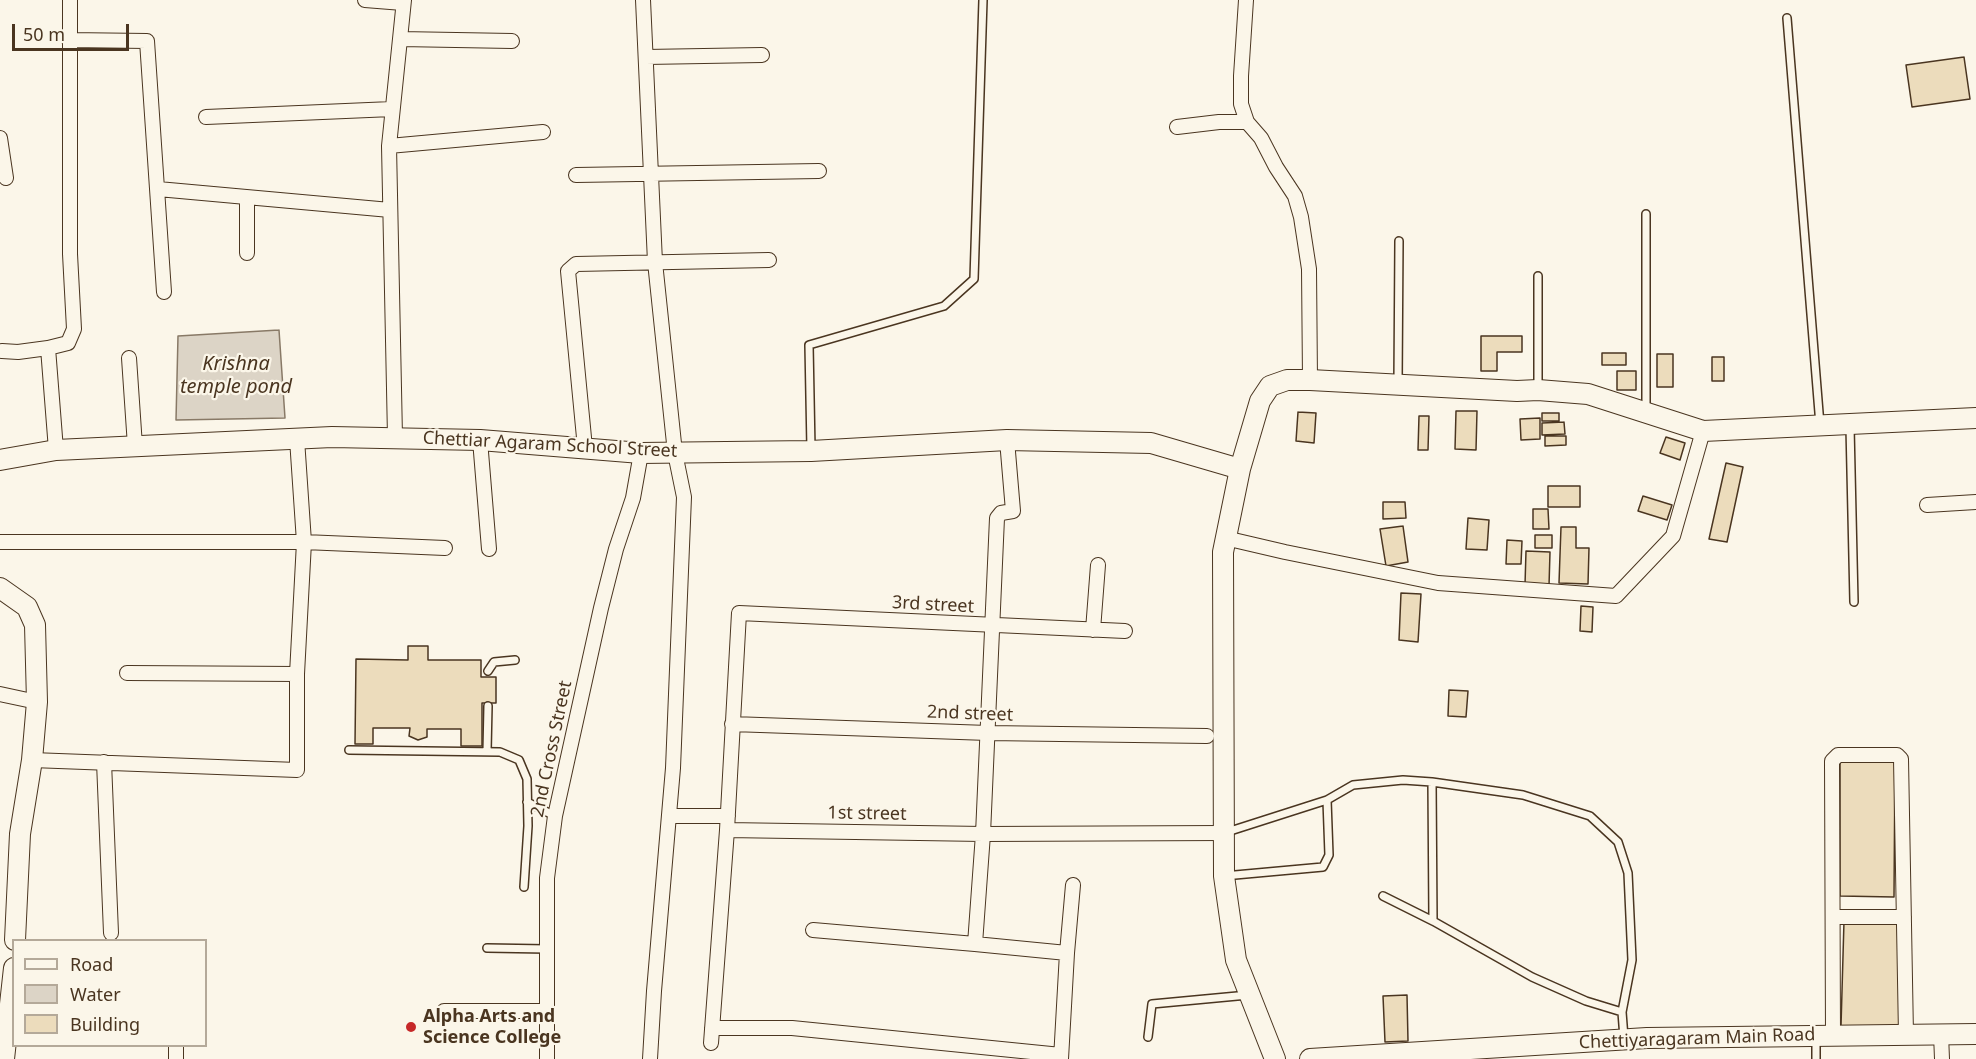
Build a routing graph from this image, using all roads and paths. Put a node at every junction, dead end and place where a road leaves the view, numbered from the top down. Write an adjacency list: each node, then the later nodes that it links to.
1 (70, 0): 9 (street)
2 (365, 0): 6 (street)
3 (643, 0): 12 (street)
4 (983, 0): 52 (lane)
5 (1246, 0): 15 (street)
6 (404, 1): 8 (street)
7 (1787, 18): 43 (lane)
8 (400, 39): 10 (street); 13 (street)
9 (69, 40): 24 (street); 34 (street)
10 (513, 41)
11 (762, 55): 12 (street)
12 (646, 57): 21 (street)
13 (392, 109): 14 (street); 19 (street)
14 (206, 117)
15 (1247, 122): 16 (street); 37 (street)
16 (1177, 127)
17 (543, 132): 19 (street)
18 (0, 138): 23 (street)
19 (388, 146): 26 (street)
20 (819, 171): 21 (street)
21 (651, 173): 22 (street); 31 (street)
22 (576, 175)
23 (6, 178)
24 (158, 189): 25 (street); 33 (street)
25 (247, 197): 26 (street); 29 (street)
26 (390, 210): 45 (street)
27 (1646, 214): 40 (lane)
28 (1400, 241): 38 (lane)
29 (247, 253)
30 (769, 260): 31 (street)
31 (655, 262): 50 (street); 54 (street)
32 (1538, 276): 39 (lane)
33 (164, 292)
34 (48, 348): 35 (street); 51 (street)
35 (2, 351)
36 (129, 358): 49 (street)
37 (1310, 380): 38 (street); 56 (street)
38 (1398, 385): 39 (street)
39 (1538, 390): 40 (street)
40 (1646, 413): 44 (street)
41 (1976, 418): 42 (street)
42 (1850, 424): 43 (street); 66 (lane)
43 (1820, 426): 44 (street)
44 (1703, 431): 59 (street)
45 (395, 437): 46 (street, Chettiar Agaram School Street); 47 (street, Chettiar Agaram School Street)
46 (297, 439): 49 (street, Chettiar Agaram School Street); 61 (street)
47 (480, 440): 50 (street, Chettiar Agaram School Street); 63 (street)
48 (1007, 440): 52 (street, Chettiar Agaram School Street); 56 (street, Chettiar Agaram School Street); 67 (street)
49 (135, 446): 51 (street, Chettiar Agaram School Street)
50 (585, 448): 53 (street, Chettiar Agaram School Street)
51 (56, 450): 55 (street, Chettiar Agaram School Street)
52 (811, 451): 54 (street, Chettiar Agaram School Street)
53 (641, 453): 54 (street, Chettiar Agaram School Street); 87 (street, 2nd Cross Street)
54 (675, 453): 88 (street)
55 (0, 460)
56 (1240, 468): 59 (street)
57 (1976, 502): 58 (street)
58 (1927, 505)
59 (1225, 538): 91 (street)
60 (0, 542): 61 (street)
61 (304, 542): 62 (street); 73 (street)
62 (445, 548)
63 (489, 549)
64 (1098, 565): 68 (street)
65 (0, 588): 75 (street)
66 (1854, 602)
67 (992, 626): 68 (street, 3rd street); 77 (street, 3rd street); 78 (street)
68 (1093, 630): 69 (street, 3rd street)
69 (1125, 631)
70 (515, 660): 71 (lane)
71 (488, 671)
72 (127, 673): 73 (street)
73 (297, 675): 83 (street)
74 (0, 693): 75 (street)
75 (38, 702): 82 (street)
76 (488, 706): 81 (lane)
77 (732, 724): 78 (street, 2nd street); 89 (street)
78 (988, 733): 79 (street, 2nd street); 92 (street)
79 (1207, 736)
80 (350, 750): 81 (lane)
81 (487, 752): 86 (lane)
82 (32, 760): 83 (street); 102 (street)
83 (104, 762): 101 (street)
84 (1431, 782): 85 (lane); 99 (lane); 111 (lane)
85 (1327, 800): 91 (lane); 93 (lane)
86 (527, 802): 87 (lane); 95 (lane)
87 (555, 816): 105 (street, 2nd Cross Street)
88 (669, 816): 89 (street); 123 (street)
89 (728, 816): 90 (street)
90 (727, 831): 92 (street, 1st street); 112 (street)
91 (1224, 832): 92 (street, 1st street); 93 (street)
92 (983, 834): 103 (street)
93 (1224, 876): 107 (street)
94 (1073, 885): 106 (street)
95 (524, 887)
96 (1383, 896): 99 (lane)
97 (1834, 917): 98 (street); 98 (street); 116 (street)
98 (1904, 917): 115 (street)
99 (1432, 921): 111 (lane)
100 (813, 930): 103 (street)
101 (111, 933)
102 (15, 939)
103 (975, 944): 106 (street)
104 (487, 948): 105 (lane)
105 (547, 949): 110 (street, 2nd Cross Street)
106 (1066, 952): 120 (street)
107 (1248, 995): 117 (lane); 124 (street)
108 (12, 1002): 121 (street)
109 (444, 1011): 110 (street)
110 (547, 1011): 122 (street, 2nd Cross Street)
111 (1622, 1012): 118 (lane)
112 (712, 1028): 119 (street); 120 (street)
113 (1941, 1034): 114 (street, Chettiyaragaram Main Road); 115 (street, Chettiyaragaram Main Road); 127 (street)
114 (1976, 1034)
115 (1906, 1035): 116 (street, Chettiyaragaram Main Road)
116 (1824, 1036): 118 (street, Chettiyaragaram Main Road); 126 (lane)
117 (1148, 1037)
118 (1624, 1039): 125 (street, Chettiyaragaram Main Road)
119 (711, 1043)
120 (1061, 1057)
121 (4, 1059)
122 (547, 1059)
123 (650, 1059)
124 (1275, 1059)
125 (1310, 1059)
126 (1816, 1059)
127 (1942, 1059)

